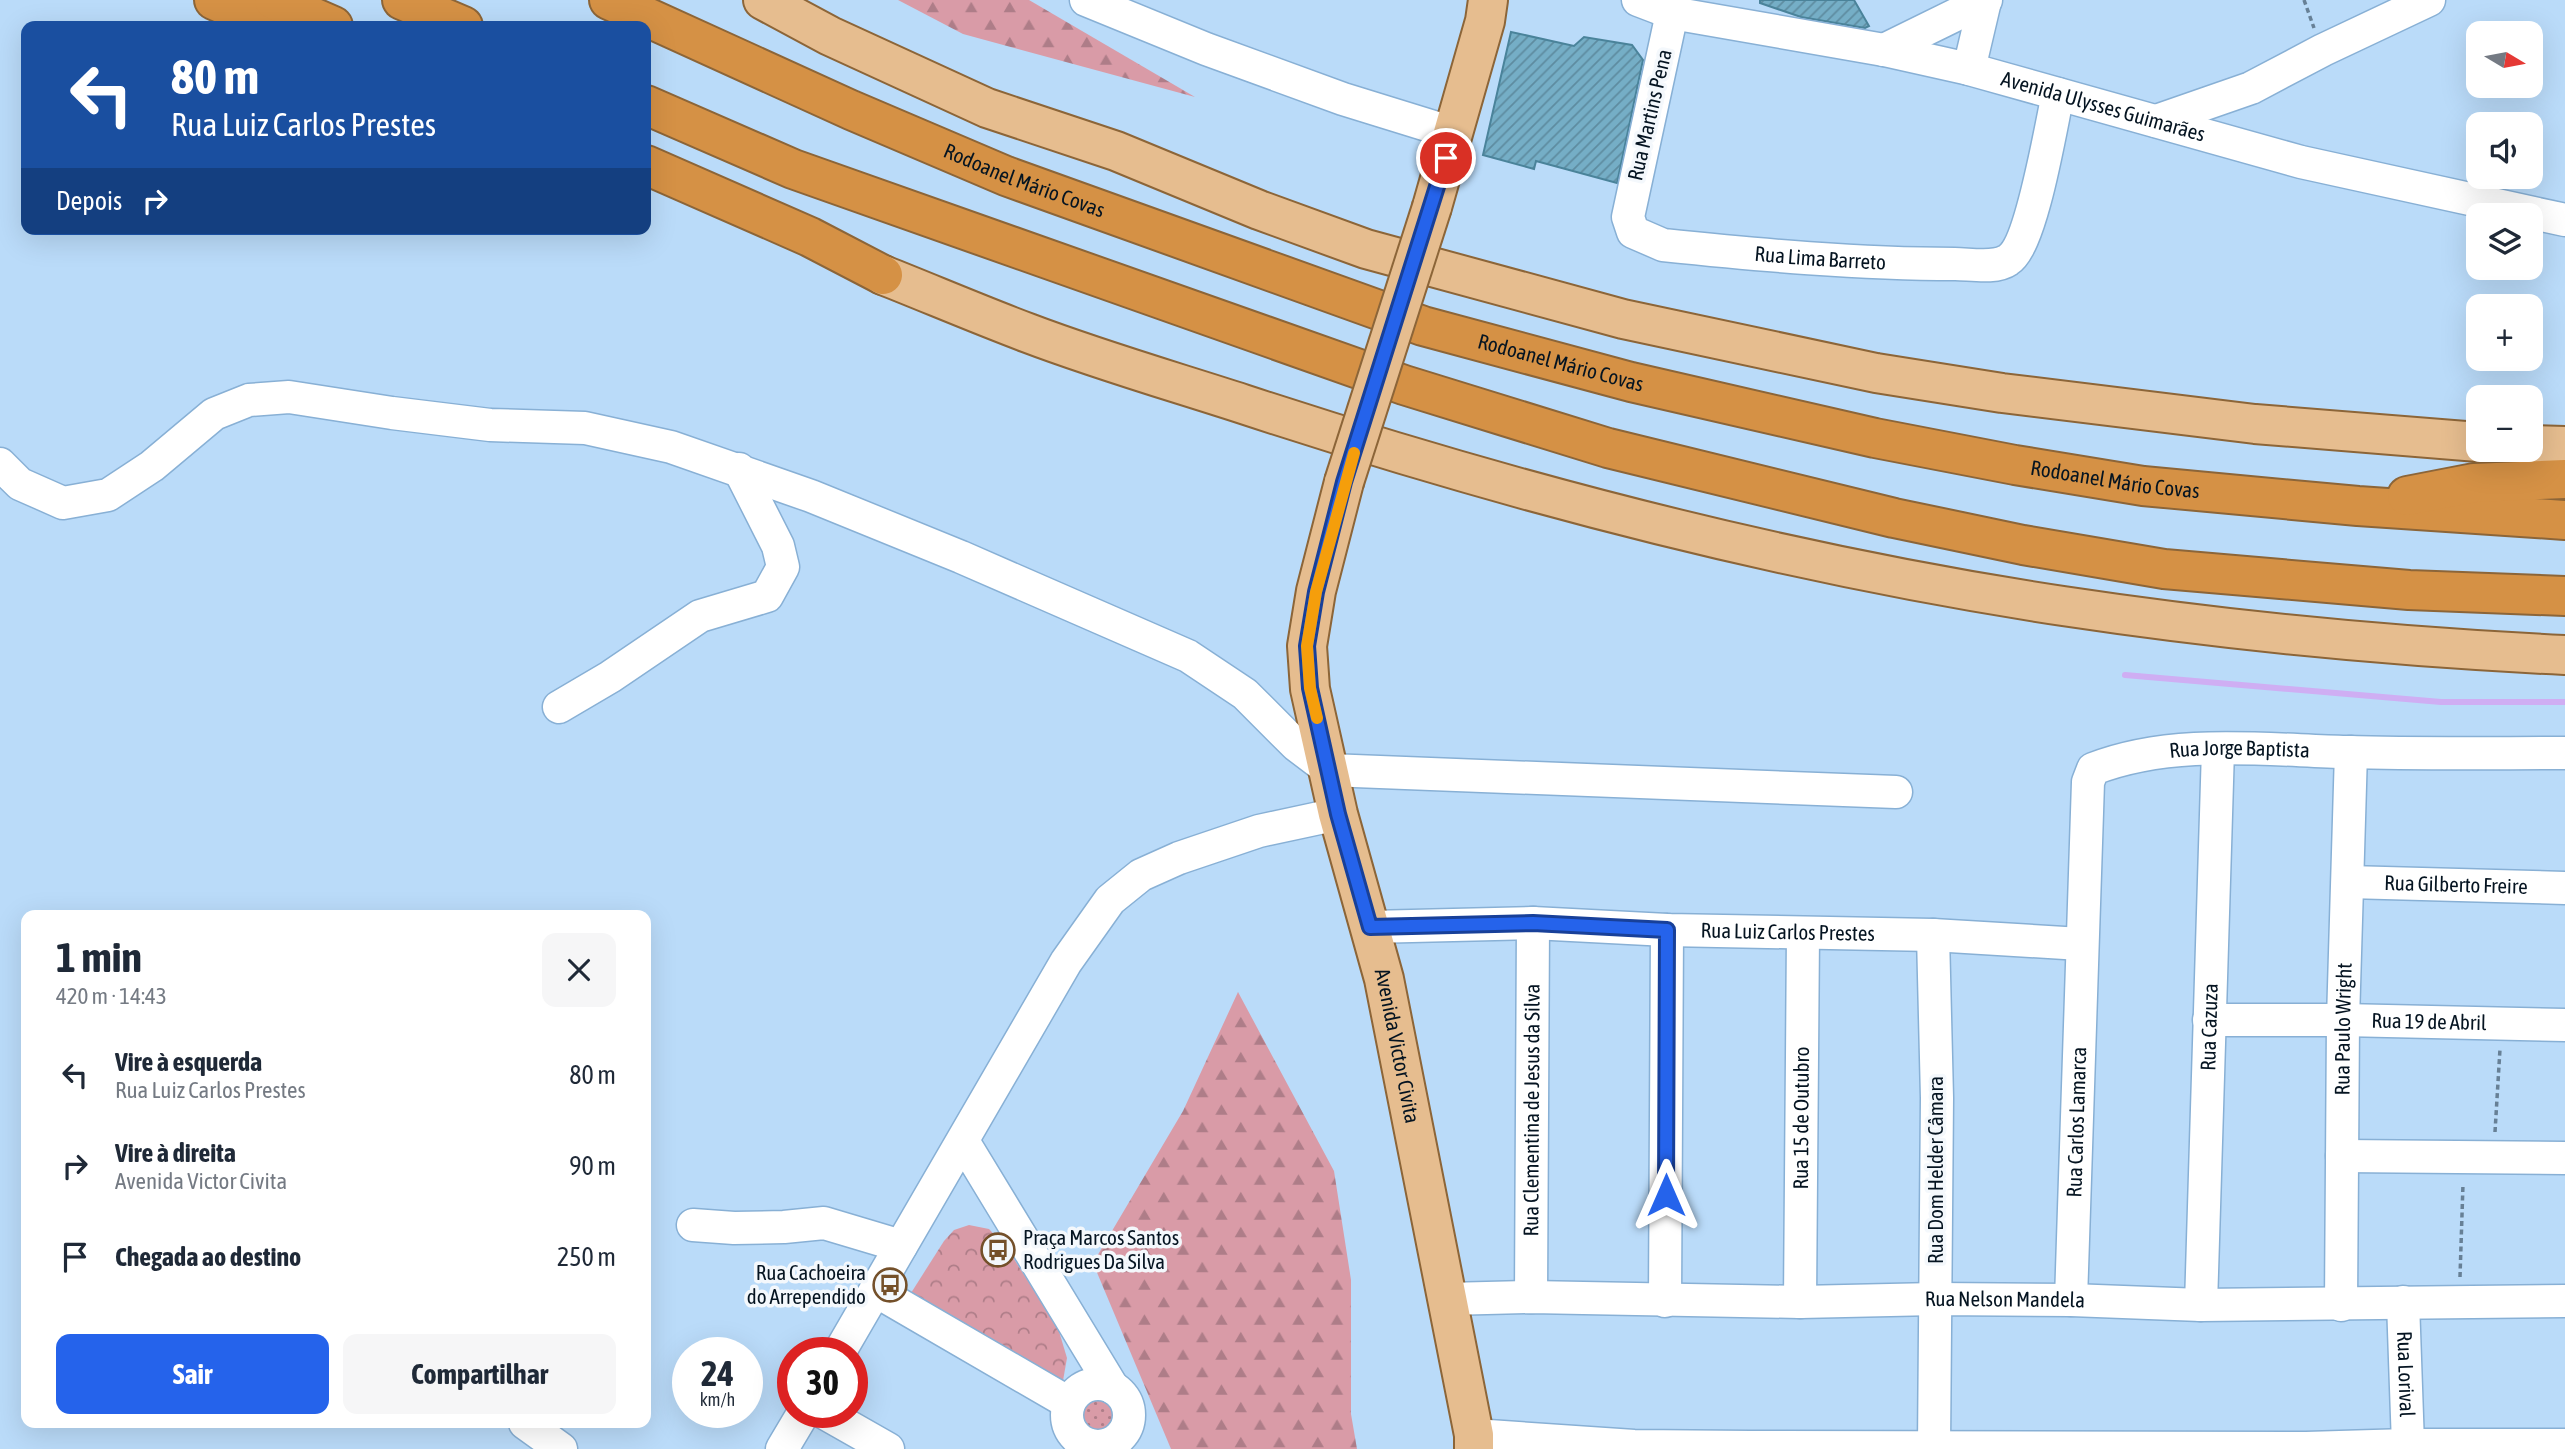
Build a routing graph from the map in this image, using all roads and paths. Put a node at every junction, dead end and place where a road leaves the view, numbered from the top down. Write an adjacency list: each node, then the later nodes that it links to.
1 (214, 0): 12 (highway)
2 (274, 0): 13 (highway)
3 (402, 0): 14 (highway)
4 (609, 0): 34 (highway, Rodoanel Mário Covas)
5 (763, 0): 28 (main road)
6 (1086, 0): 21 (street)
7 (1488, 0): 21 (main road, Avenida Victor Civita)
8 (1638, 0): 11 (street, Avenida Ulysses Guimarães)
9 (1985, 0): 15 (street); 16 (street)
10 (2429, 0): 17 (street)
11 (1672, 13): 15 (street, Avenida Ulysses Guimarães); 25 (street, Rua Martins Pena)
12 (262, 21)
13 (322, 21)
14 (451, 21)
15 (1885, 50): 16 (street, Avenida Ulysses Guimarães)
16 (1969, 69): 18 (street, Avenida Ulysses Guimarães)
17 (2251, 88): 20 (street); 22 (street)
18 (2058, 94): 20 (street, Avenida Ulysses Guimarães); 25 (street, Rua Lima Barreto)
19 (651, 107): 36 (highway)
20 (2156, 121): 22 (street, Avenida Ulysses Guimarães)
21 (1453, 133): 42 (main road, Avenida Victor Civita, bridge)
22 (2230, 140): 26 (street, Avenida Ulysses Guimarães)
23 (651, 167): 27 (highway)
24 (651, 187): 27 (highway)
25 (1628, 217)
26 (2565, 220)
27 (883, 275): 37 (main road)
28 (2466, 441)
29 (2543, 445): 30 (main road)
30 (2565, 446)
31 (0, 464): 32 (street)
32 (739, 469): 38 (street); 42 (street)
33 (2565, 479): 34 (highway)
34 (2358, 506): 35 (highway, Rodoanel Mário Covas)
35 (2565, 520)
36 (2565, 596)
37 (2565, 655)
38 (559, 707)
39 (2218, 749): 40 (street, Rua Jorge Baptista); 52 (street, Rua Jorge Baptista); 53 (street, Rua Cazuza)
40 (2351, 752): 41 (street, Rua Jorge Baptista); 45 (street, Rua Paulo Wright)
41 (2565, 753)
42 (1329, 770): 43 (street); 44 (main road, Avenida Victor Civita)
43 (1896, 792)
44 (1338, 814): 48 (main road, Avenida Victor Civita); 57 (street)
45 (2348, 882): 46 (street, Rua Gilberto Freire); 54 (street, Rua Paulo Wright)
46 (2565, 888)
47 (1533, 923): 48 (street, Rua Luiz Carlos Prestes); 49 (street, Rua Luiz Carlos Prestes); 64 (street, Rua Clementina de Jesus da Silva)
48 (1370, 927): 65 (main road, Avenida Victor Civita)
49 (1667, 930): 50 (street, Rua Luiz Carlos Prestes); 68 (street)
50 (1803, 933): 51 (street, Rua Luiz Carlos Prestes); 72 (street, Rua 15 de Outubro)
51 (1933, 935): 52 (street, Rua Luiz Carlos Prestes); 66 (street, Rua Dom Helder Câmara)
52 (2081, 944): 67 (street, Rua Carlos Lamarca)
53 (2209, 1020): 54 (street, Rua 19 de Abril); 73 (street, Rua Cazuza)
54 (2343, 1020): 55 (street, Rua 19 de Abril); 58 (street, Rua Paulo Wright)
55 (2502, 1023): 56 (street, Rua 19 de Abril); 59 (path)
56 (2565, 1025)
57 (963, 1141): 62 (street); 75 (street)
58 (2342, 1156): 59 (street); 74 (street, Rua Paulo Wright)
59 (2478, 1157): 60 (street); 69 (path)
60 (2565, 1158)
61 (693, 1225): 62 (street)
62 (901, 1246): 63 (street)
63 (876, 1291): 76 (street); 78 (street)
64 (1531, 1297): 65 (street, Rua Nelson Mandela); 68 (street, Rua Nelson Mandela)
65 (1447, 1299): 82 (main road, Avenida Victor Civita)
66 (1935, 1299): 67 (street, Rua Nelson Mandela); 72 (street, Rua Nelson Mandela); 86 (street, Rua Dom Helder Câmara)
67 (2071, 1300): 73 (street, Rua Nelson Mandela)
68 (1665, 1301): 72 (street, Rua Nelson Mandela)
69 (2460, 1301): 70 (street, Rua Nelson Mandela); 71 (street, Rua Nelson Mandela)
70 (2565, 1301)
71 (2403, 1302): 74 (street, Rua Nelson Mandela); 83 (street, Rua Lorival)
72 (1800, 1303)
73 (2201, 1305): 74 (street, Rua Nelson Mandela)
74 (2341, 1305)
75 (1078, 1333): 77 (street); 78 (street)
76 (849, 1337)
77 (1113, 1388): 78 (street); 85 (street)
78 (1069, 1418): 85 (street)
79 (533, 1428): 90 (street)
80 (794, 1428): 91 (street)
81 (851, 1428): 92 (street)
82 (1474, 1442): 87 (street)
83 (2408, 1445): 84 (street); 89 (street)
84 (2565, 1445)
85 (1115, 1446)
86 (1934, 1446): 88 (street); 89 (street)
87 (1634, 1447): 88 (street)
88 (1750, 1448)
89 (2306, 1448)
90 (561, 1449)
91 (782, 1449)
92 (888, 1449)

